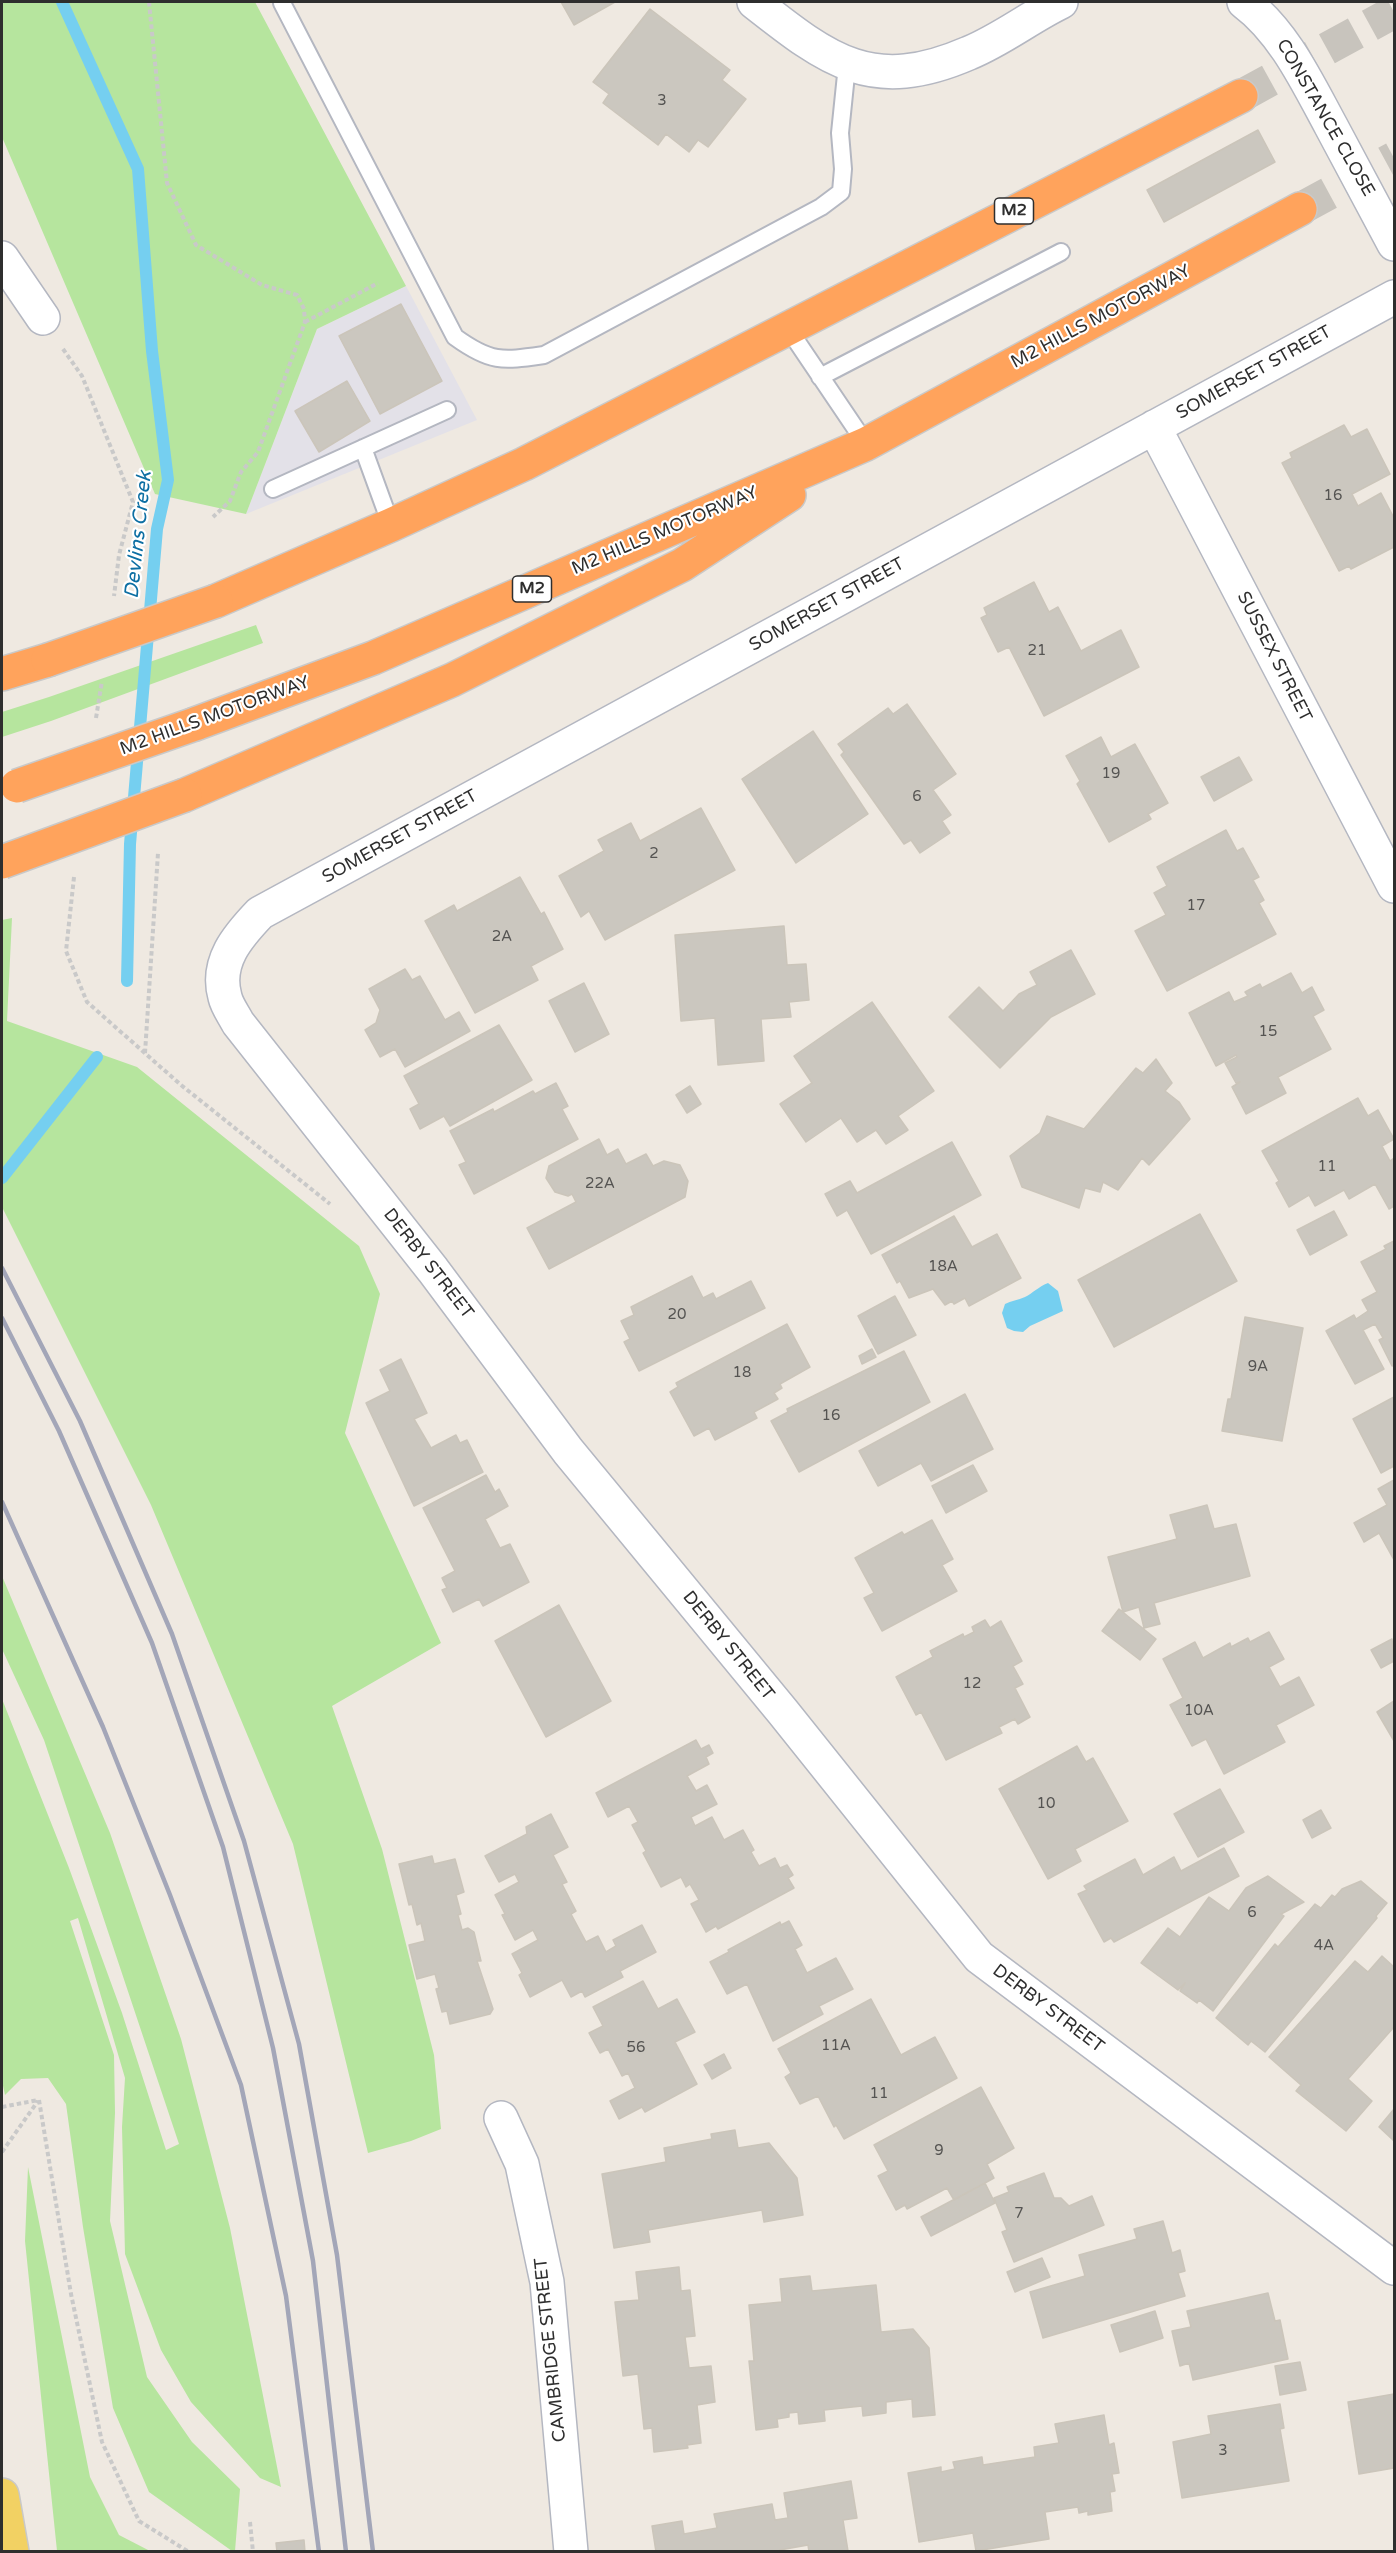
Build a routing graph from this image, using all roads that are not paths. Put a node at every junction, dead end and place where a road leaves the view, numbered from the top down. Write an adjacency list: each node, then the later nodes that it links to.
1 (754, 2): 5 (street)
2 (1061, 2): 5 (street)
3 (1244, 2): 8 (street, CONSTANCE CLOSE)
4 (282, 3): 5 (lane)
5 (847, 65)
6 (1241, 96): 13 (highway, M2)
7 (1300, 209): 17 (highway, M2 HILLS MOTORWAY / M2)
8 (1395, 244)
9 (1061, 252): 14 (lane)
10 (2, 258): 12 (street)
11 (1395, 297): 16 (street, SOMERSET STREET)
12 (43, 318)
13 (787, 327): 14 (lane); 20 (highway, M2)
14 (820, 376): 17 (lane)
15 (447, 410): 18 (lane)
16 (1154, 427): 24 (street, SUSSEX STREET); 25 (street, SOMERSET STREET)
17 (866, 444): 22 (highway, M2 HILLS MOTORWAY / M2, bridge); 23 (highway, bridge)
18 (363, 448): 19 (lane); 20 (lane)
19 (273, 489)
20 (391, 525): 21 (highway, M2, bridge)
21 (2, 674)
22 (9, 788)
23 (2, 862)
24 (1395, 886)
25 (260, 913): 27 (street, DERBY STREET)
26 (501, 2118): 30 (street, CAMBRIDGE STREET)
27 (1395, 2268)
28 (2, 2494): 29 (main road)
29 (12, 2552)
30 (571, 2552)

